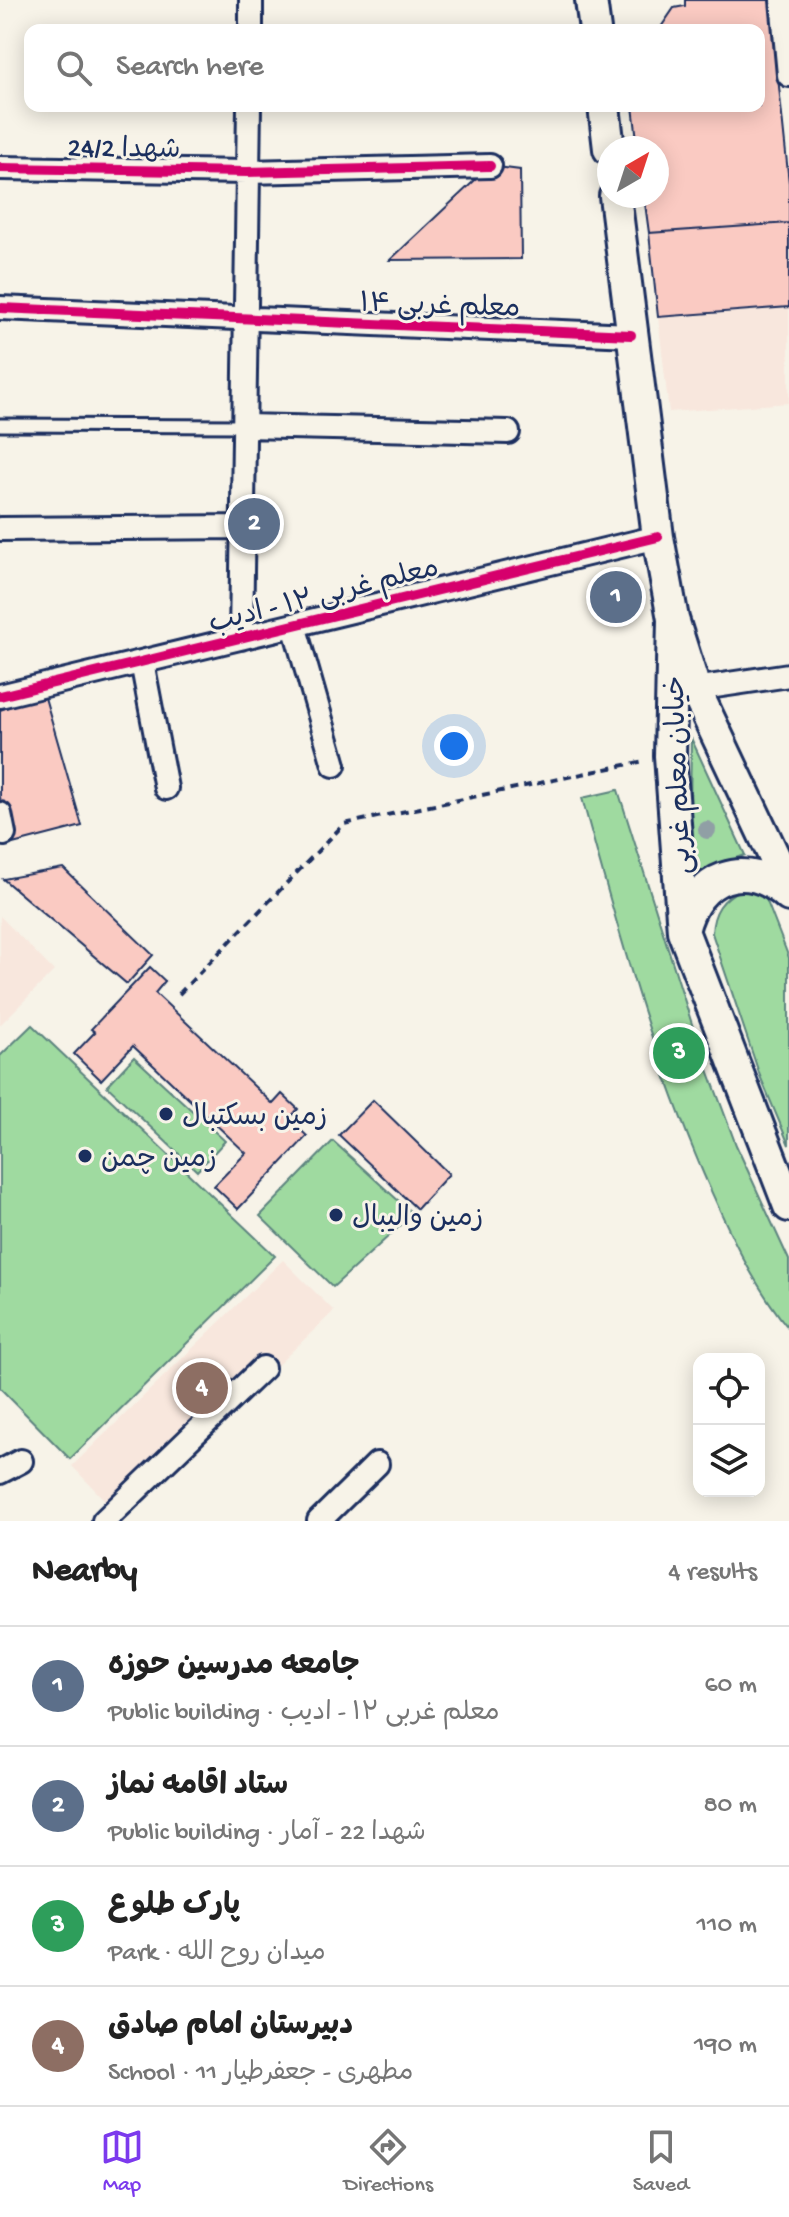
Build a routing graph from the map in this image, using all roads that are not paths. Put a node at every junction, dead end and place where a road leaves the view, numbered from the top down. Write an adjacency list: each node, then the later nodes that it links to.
1 (251, 0): 4 (street)
2 (591, 0): 5 (main road)
3 (782, 0): 6 (street)
4 (251, 24)
5 (594, 24)
6 (789, 75)
7 (249, 112): 12 (street)
8 (605, 112): 9 (main road)
9 (607, 136)
10 (490, 166): 12 (street, شهدا 24/2)
11 (0, 168): 12 (street, شهدا 24/2)
12 (247, 172): 15 (street)
13 (616, 208): 16 (main road, خیابان معلم غربی)
14 (0, 308): 15 (street, معلم غربی ۱۴)
15 (246, 319): 16 (street, معلم غربی ۱۴); 18 (street)
16 (631, 335): 22 (main road, خیابان معلم غربی)
17 (0, 425): 18 (lane)
18 (244, 426): 19 (street); 20 (street)
19 (508, 432)
20 (243, 527): 21 (street); 25 (street)
21 (0, 529)
22 (658, 537): 23 (main road, خیابان معلم غربی); 24 (street, معلم غربی ۱۲ - ادیب)
23 (673, 619): 28 (main road, خیابان معلم غربی); 34 (main road, خیابان معلم غربی)
24 (294, 625): 25 (street, معلم غربی ۱۲ - ادیب); 30 (street)
25 (241, 638): 26 (street, معلم غربی ۱۲ - ادیب)
26 (142, 662): 29 (street, معلم غربی ۱۲ - ادیب); 31 (street)
27 (789, 675): 28 (street)
28 (695, 689): 32 (main road, خیابان معلم غربی)
29 (0, 696)
30 (334, 765)
31 (166, 788)
32 (789, 888)
33 (789, 896): 34 (main road)
34 (683, 931): 35 (main road, خیابان معلم غربی)
35 (789, 1206)
36 (263, 1368): 40 (street)
37 (21, 1461): 39 (street)
38 (377, 1464): 41 (street)
39 (0, 1472)
40 (104, 1521)
41 (319, 1521)

